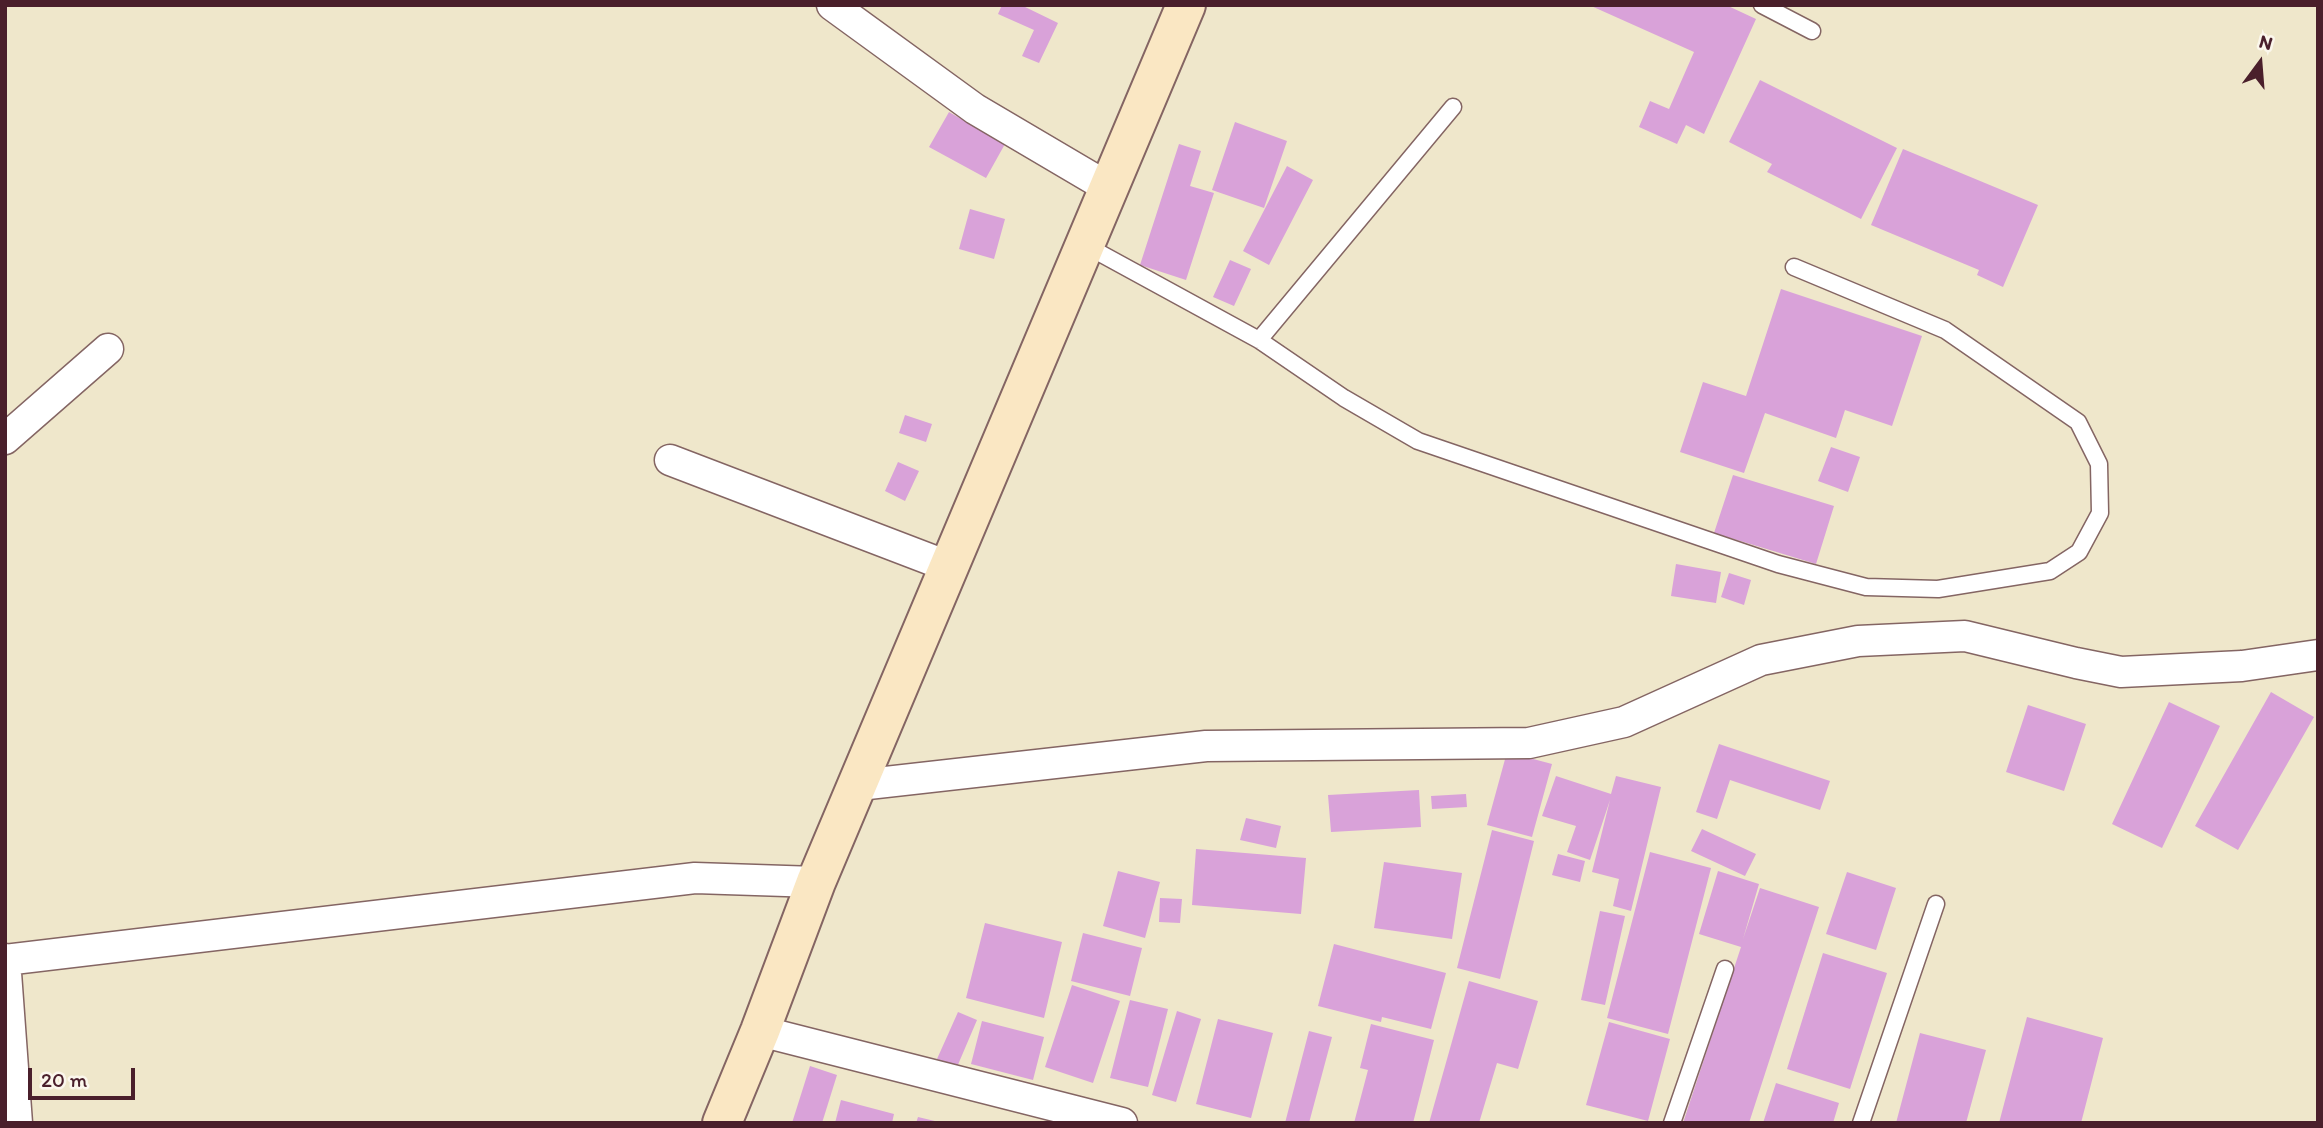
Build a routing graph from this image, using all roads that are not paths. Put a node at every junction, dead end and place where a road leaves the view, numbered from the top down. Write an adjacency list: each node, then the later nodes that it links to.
1 (832, 5): 6 (street)
2 (1186, 5): 6 (main road)
3 (1762, 5): 4 (lane)
4 (1812, 30)
5 (1453, 107): 9 (lane)
6 (1109, 188): 7 (main road)
7 (1085, 245): 9 (lane); 13 (main road)
8 (1794, 267): 9 (lane)
9 (1259, 340)
10 (108, 349): 11 (street)
11 (5, 439)
12 (670, 460): 13 (street)
13 (950, 567): 15 (main road)
14 (2318, 655): 15 (street)
15 (859, 785): 16 (main road)
16 (816, 882): 18 (street); 20 (main road)
17 (1936, 904): 25 (lane)
18 (5, 960): 21 (street)
19 (1725, 969): 24 (lane)
20 (760, 1031): 22 (main road); 23 (street)
21 (17, 1123)
22 (722, 1123)
23 (1122, 1123)
24 (1672, 1123)
25 (1861, 1123)

